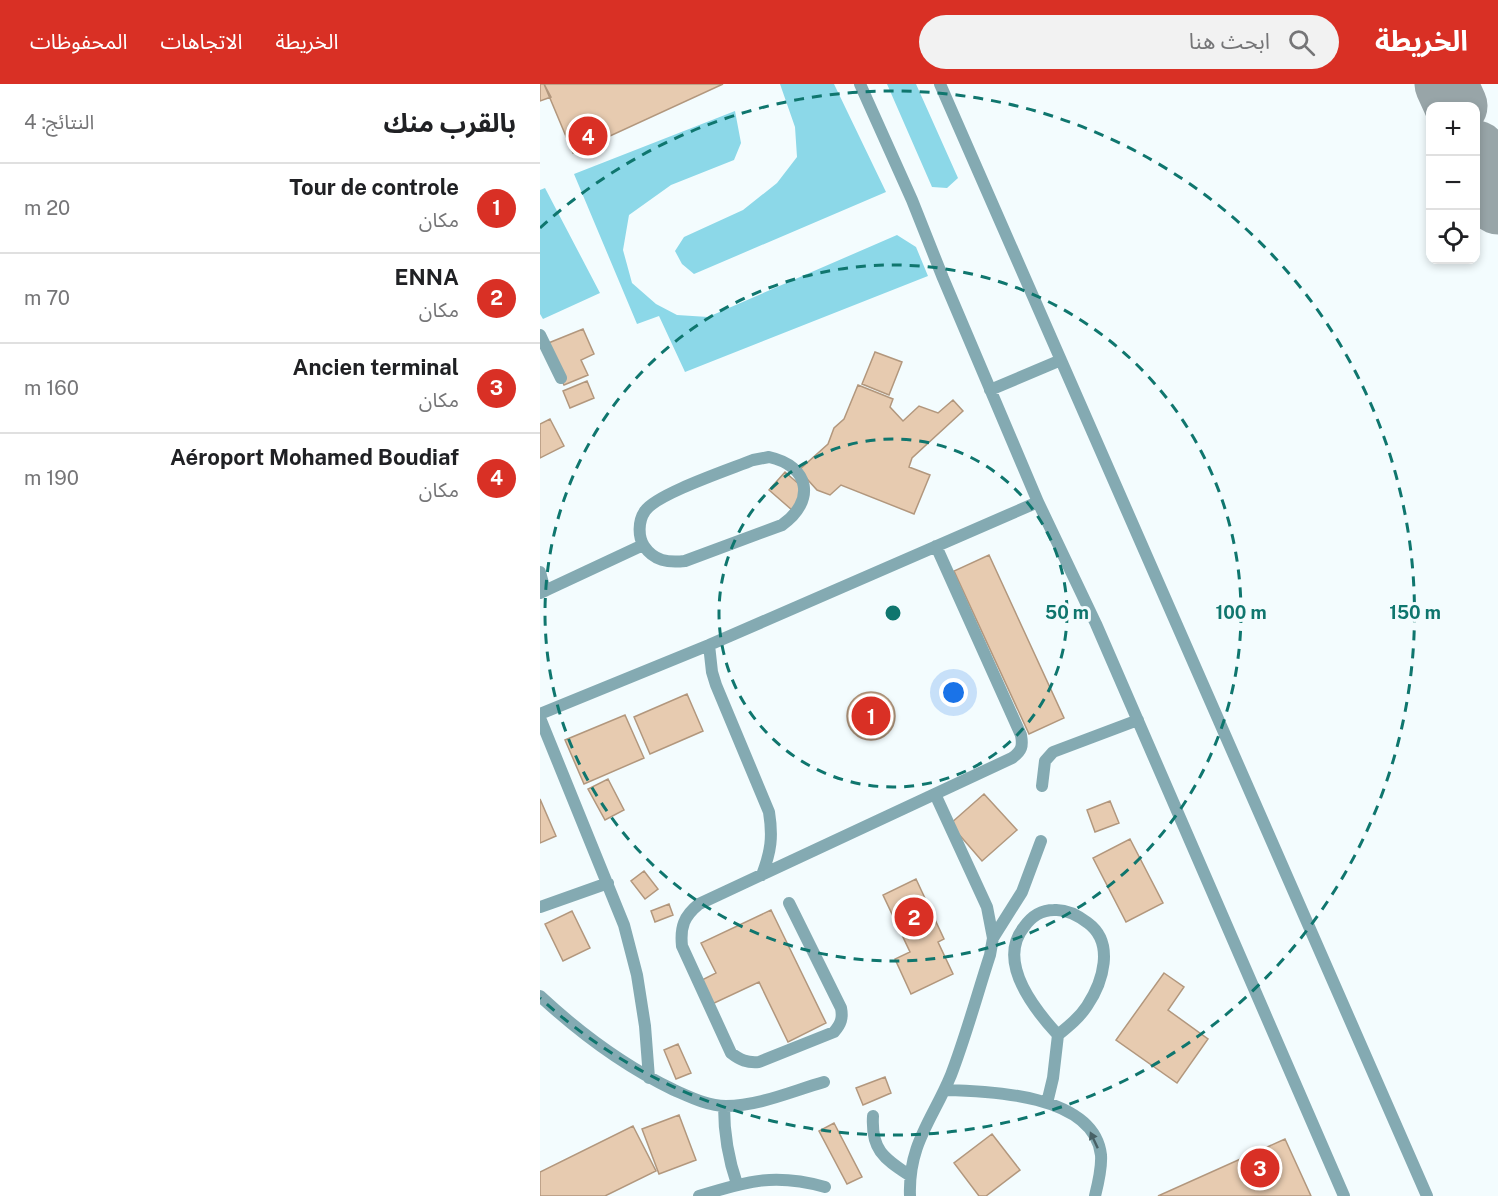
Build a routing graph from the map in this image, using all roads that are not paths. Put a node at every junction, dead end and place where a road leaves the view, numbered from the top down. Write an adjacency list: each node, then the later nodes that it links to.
1 (860, 84): 6 (lane)
2 (940, 84): 4 (lane)
3 (540, 334): 5 (lane)
4 (1061, 360): 6 (lane); 39 (lane)
5 (561, 378)
6 (990, 390): 7 (lane)
7 (1038, 502): 9 (lane); 15 (lane)
8 (643, 545): 8 (lane); 11 (lane)
9 (936, 546): 12 (lane); 17 (lane)
10 (540, 572): 11 (lane)
11 (542, 592)
12 (709, 645): 13 (lane); 19 (lane)
13 (540, 714)
14 (540, 718): 20 (lane)
15 (1138, 720): 16 (lane); 38 (lane)
16 (1042, 786)
17 (934, 794): 19 (lane); 23 (lane)
18 (1041, 841): 23 (lane)
19 (762, 875): 21 (lane)
20 (608, 883): 22 (lane); 26 (lane)
21 (789, 903)
22 (540, 907)
23 (993, 938): 28 (lane)
24 (540, 996): 26 (lane)
25 (1058, 1035): 25 (lane); 29 (lane)
26 (649, 1078): 30 (lane)
27 (824, 1082): 30 (lane)
28 (945, 1090): 29 (lane); 32 (lane)
29 (1047, 1103): 37 (lane, one-way to 29)
30 (724, 1106): 33 (lane)
31 (873, 1116): 32 (lane)
32 (909, 1175): 36 (lane)
33 (737, 1184): 34 (lane); 35 (lane)
34 (825, 1186)
35 (699, 1196)
36 (910, 1196)
37 (1095, 1196)
38 (1344, 1196)
39 (1427, 1196)

